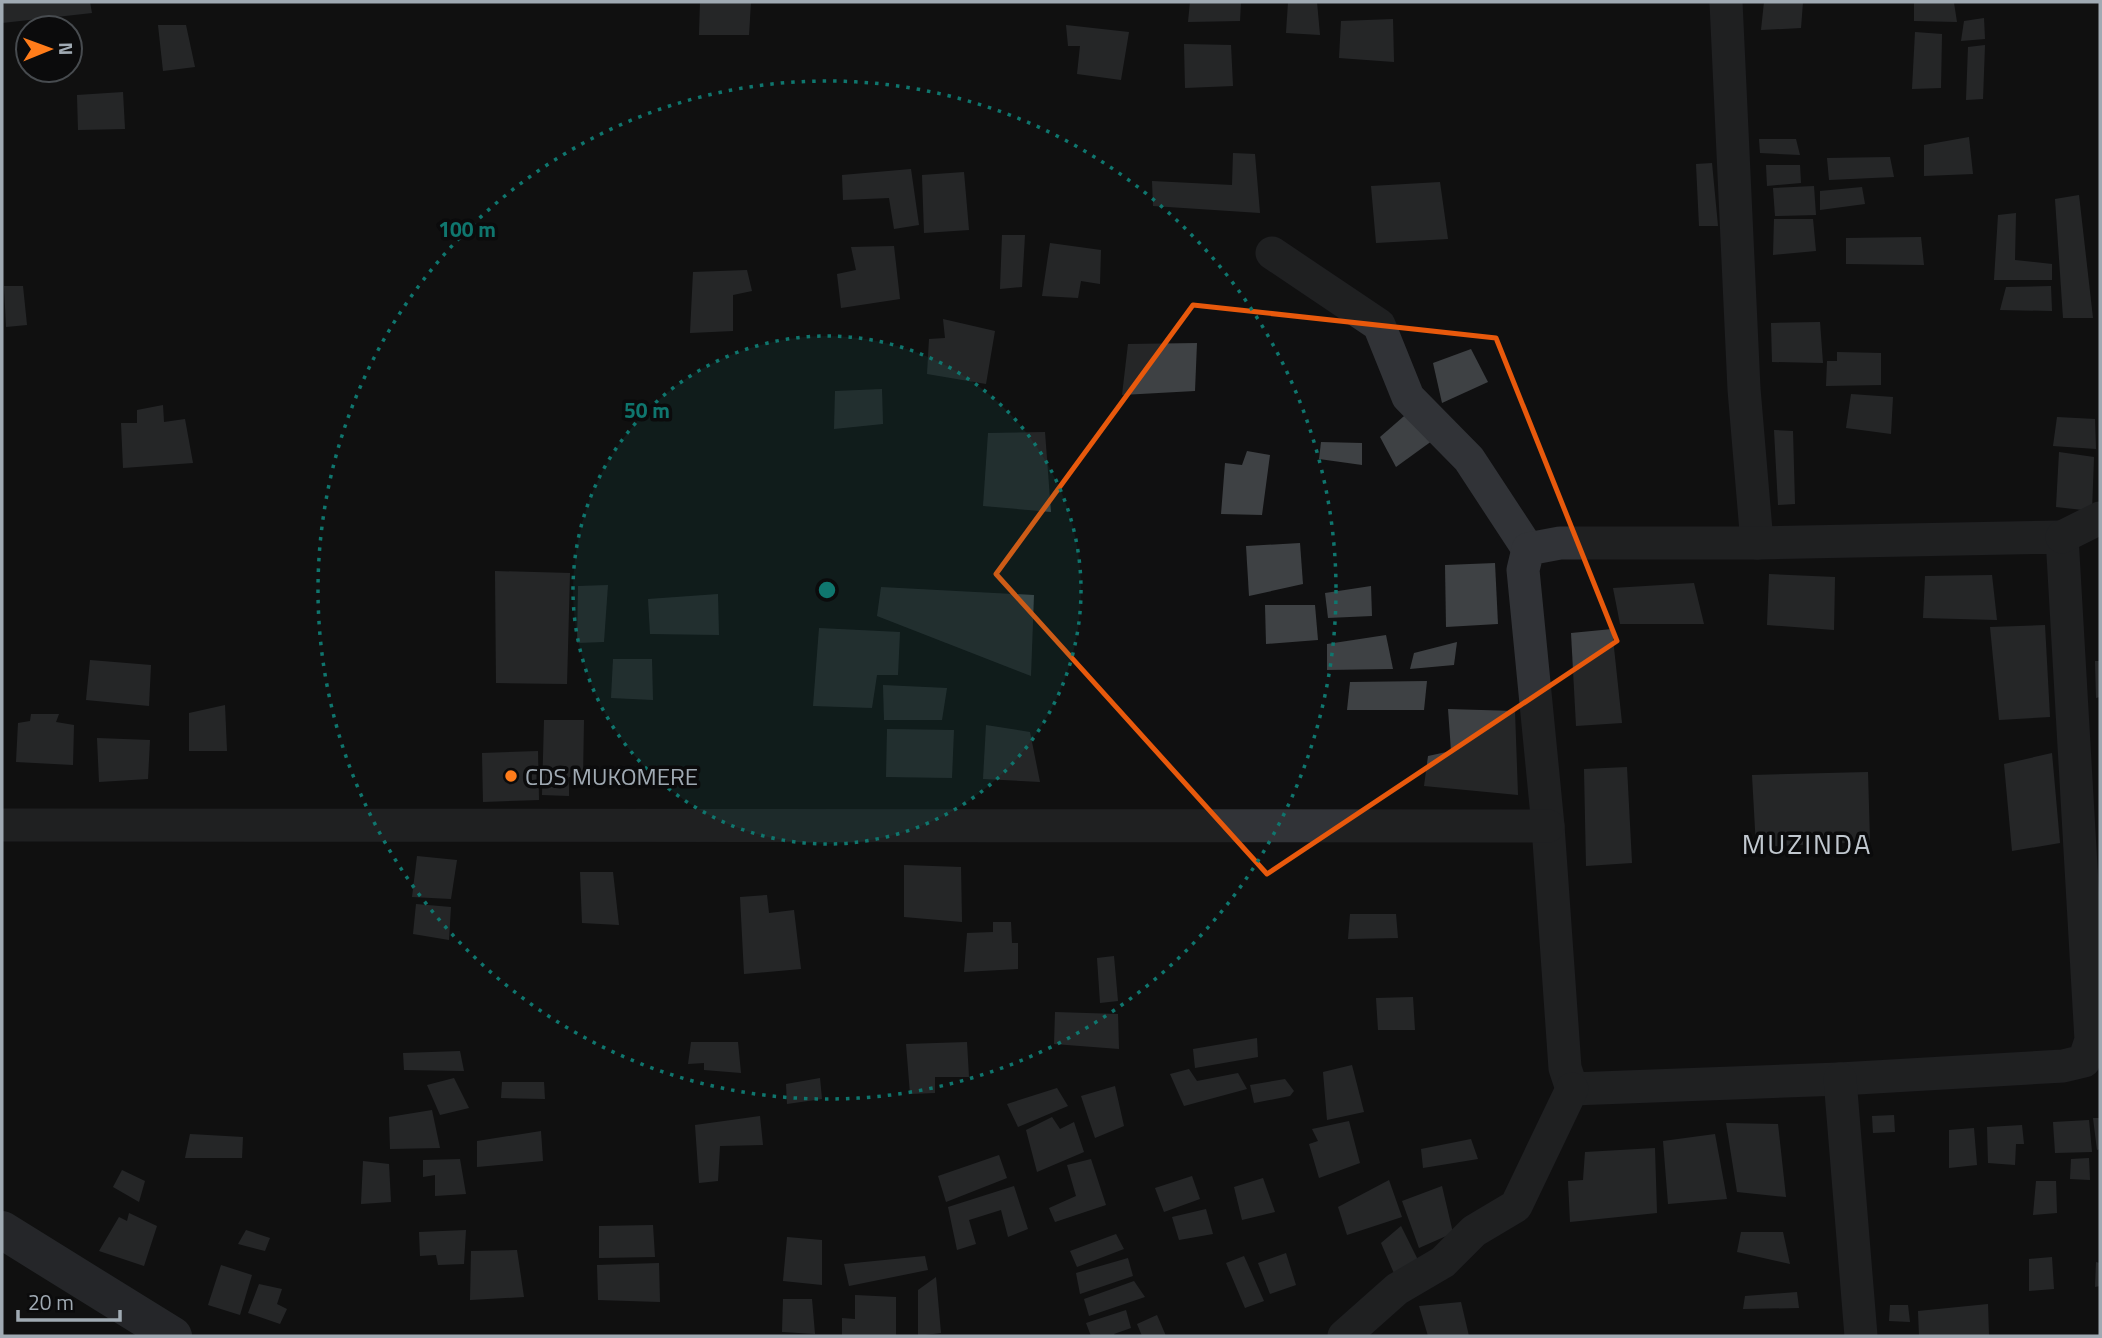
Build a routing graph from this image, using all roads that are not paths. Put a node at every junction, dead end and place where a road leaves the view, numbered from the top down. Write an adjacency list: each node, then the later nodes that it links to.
1 (1726, 2): 5 (street)
2 (1272, 253): 6 (street)
3 (2100, 518): 4 (street)
4 (2062, 537): 5 (street); 9 (street)
5 (1757, 543): 6 (street)
6 (1528, 549): 8 (street)
7 (2, 825): 8 (street)
8 (1548, 826): 11 (street)
9 (2090, 868): 10 (street)
10 (1839, 1079): 11 (street); 15 (street)
11 (1572, 1089): 14 (street)
12 (2, 1230): 13 (main road)
13 (173, 1336)
14 (1344, 1336)
15 (1861, 1336)

